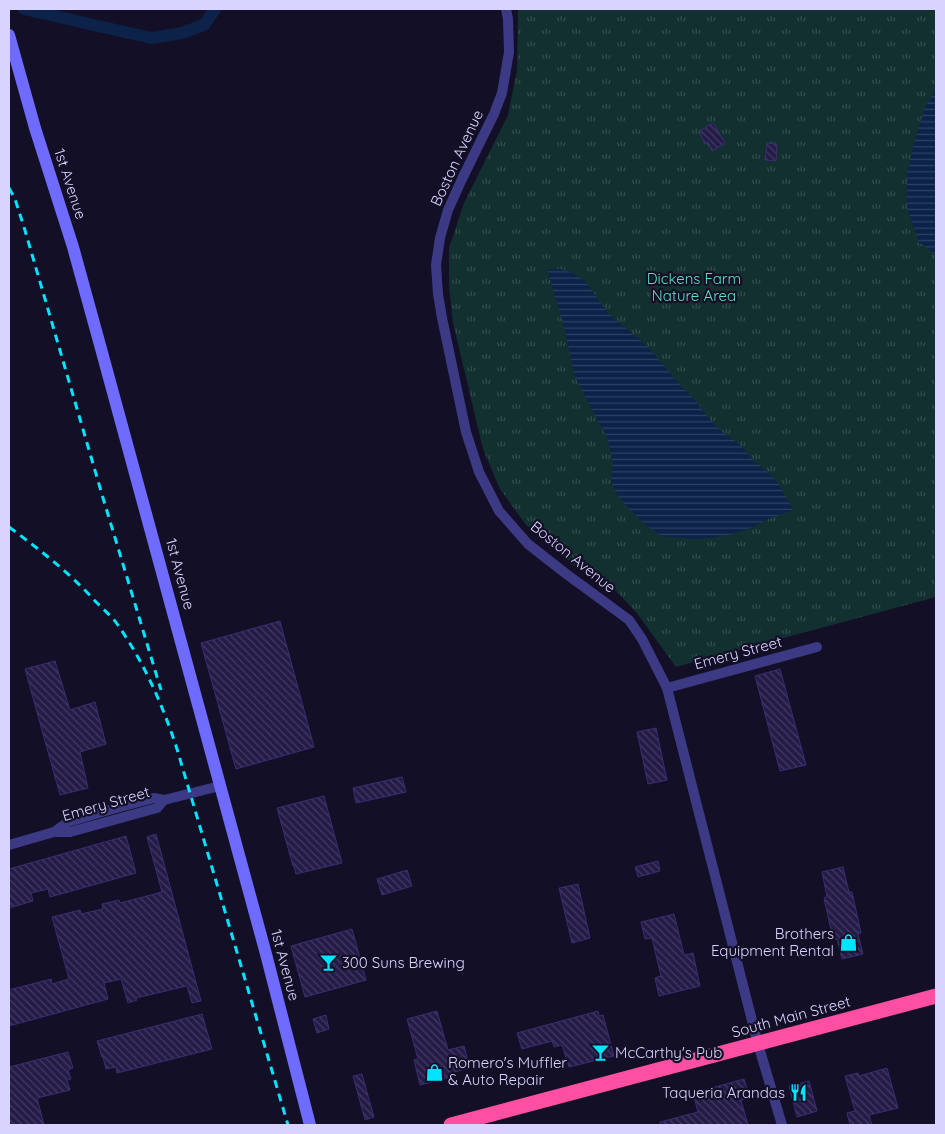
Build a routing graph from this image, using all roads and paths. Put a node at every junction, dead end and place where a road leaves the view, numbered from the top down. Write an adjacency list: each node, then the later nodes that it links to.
1 (506, 9): 4 (street, Boston Avenue)
2 (9, 34): 5 (street, 1st Avenue)
3 (817, 647): 4 (street, Emery Street)
4 (667, 688): 8 (street, Boston Avenue)
5 (220, 786): 6 (street, Emery Street); 9 (street, 1st Avenue)
6 (9, 845)
7 (936, 996): 8 (highway, South Main Street)
8 (758, 1044): 10 (highway, South Main Street); 11 (street, Boston Avenue)
9 (310, 1125)
10 (451, 1125)
11 (782, 1125)

